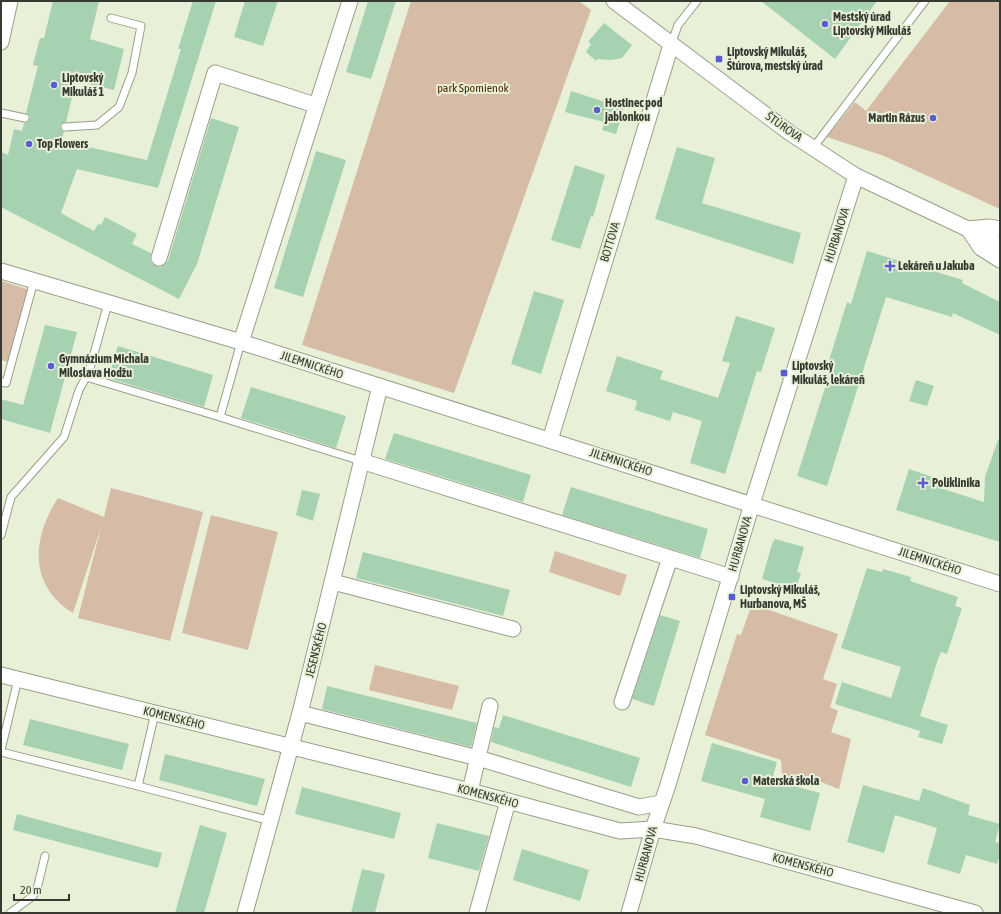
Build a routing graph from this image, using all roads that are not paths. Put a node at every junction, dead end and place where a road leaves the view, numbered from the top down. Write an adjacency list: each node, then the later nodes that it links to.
1 (10, 1): 7 (street)
2 (350, 1): 9 (street)
3 (614, 1): 8 (street, ŠTÚROVA)
4 (696, 1): 8 (lane)
5 (925, 1): 13 (lane)
6 (111, 18): 12 (lane)
7 (1, 42)
8 (671, 45): 13 (street, ŠTÚROVA); 28 (street, BOTTOVA)
9 (316, 105): 18 (street); 23 (street)
10 (1, 113): 11 (lane)
11 (25, 118)
12 (65, 127)
13 (813, 148): 14 (street, ŠTÚROVA)
14 (856, 176): 15 (street, ŠTÚROVA); 30 (street, HURBANOVA)
15 (968, 229): 16 (street); 17 (street, ŠTÚROVA); 19 (street)
16 (1000, 229)
17 (1000, 246)
18 (159, 258)
19 (1000, 260)
20 (1, 271): 21 (street, JILEMNICKÉHO)
21 (34, 281): 22 (street, JILEMNICKÉHO); 25 (lane)
22 (108, 303): 23 (street, JILEMNICKÉHO); 24 (lane)
23 (242, 342): 26 (street, JILEMNICKÉHO); 27 (lane)
24 (86, 377): 27 (lane); 31 (lane)
25 (1, 382)
26 (380, 386): 28 (street, JILEMNICKÉHO); 29 (street, JESENSKÉHO)
27 (220, 418): 29 (lane)
28 (550, 440): 30 (street, JILEMNICKÉHO)
29 (361, 461): 32 (street); 34 (street, JESENSKÉHO)
30 (752, 504): 33 (street, HURBANOVA); 35 (street, JILEMNICKÉHO)
31 (1, 535)
32 (670, 558): 33 (street); 39 (street)
33 (731, 577): 49 (street, HURBANOVA)
34 (333, 582): 36 (street); 42 (street, JESENSKÉHO)
35 (1000, 584)
36 (514, 629)
37 (1, 675): 38 (street, KOMENSKÉHO)
38 (18, 679): 41 (street, KOMENSKÉHO); 44 (lane)
39 (622, 702)
40 (490, 706): 45 (street)
41 (155, 712): 43 (street, KOMENSKÉHO); 46 (lane)
42 (300, 713): 43 (street, JESENSKÉHO); 45 (street)
43 (291, 748): 47 (street, KOMENSKÉHO); 50 (street, JESENSKÉHO)
44 (1, 751): 46 (lane)
45 (478, 758): 47 (street); 49 (street)
46 (138, 786): 50 (lane)
47 (470, 791): 48 (street, KOMENSKÉHO)
48 (508, 801): 51 (street, KOMENSKÉHO); 55 (street)
49 (661, 804): 51 (street, HURBANOVA)
50 (272, 821): 54 (street, JESENSKÉHO)
51 (653, 829): 56 (street, HURBANOVA); 57 (street, KOMENSKÉHO)
52 (46, 856): 53 (lane)
53 (10, 913)
54 (246, 913)
55 (477, 913)
56 (629, 913)
57 (975, 913)

